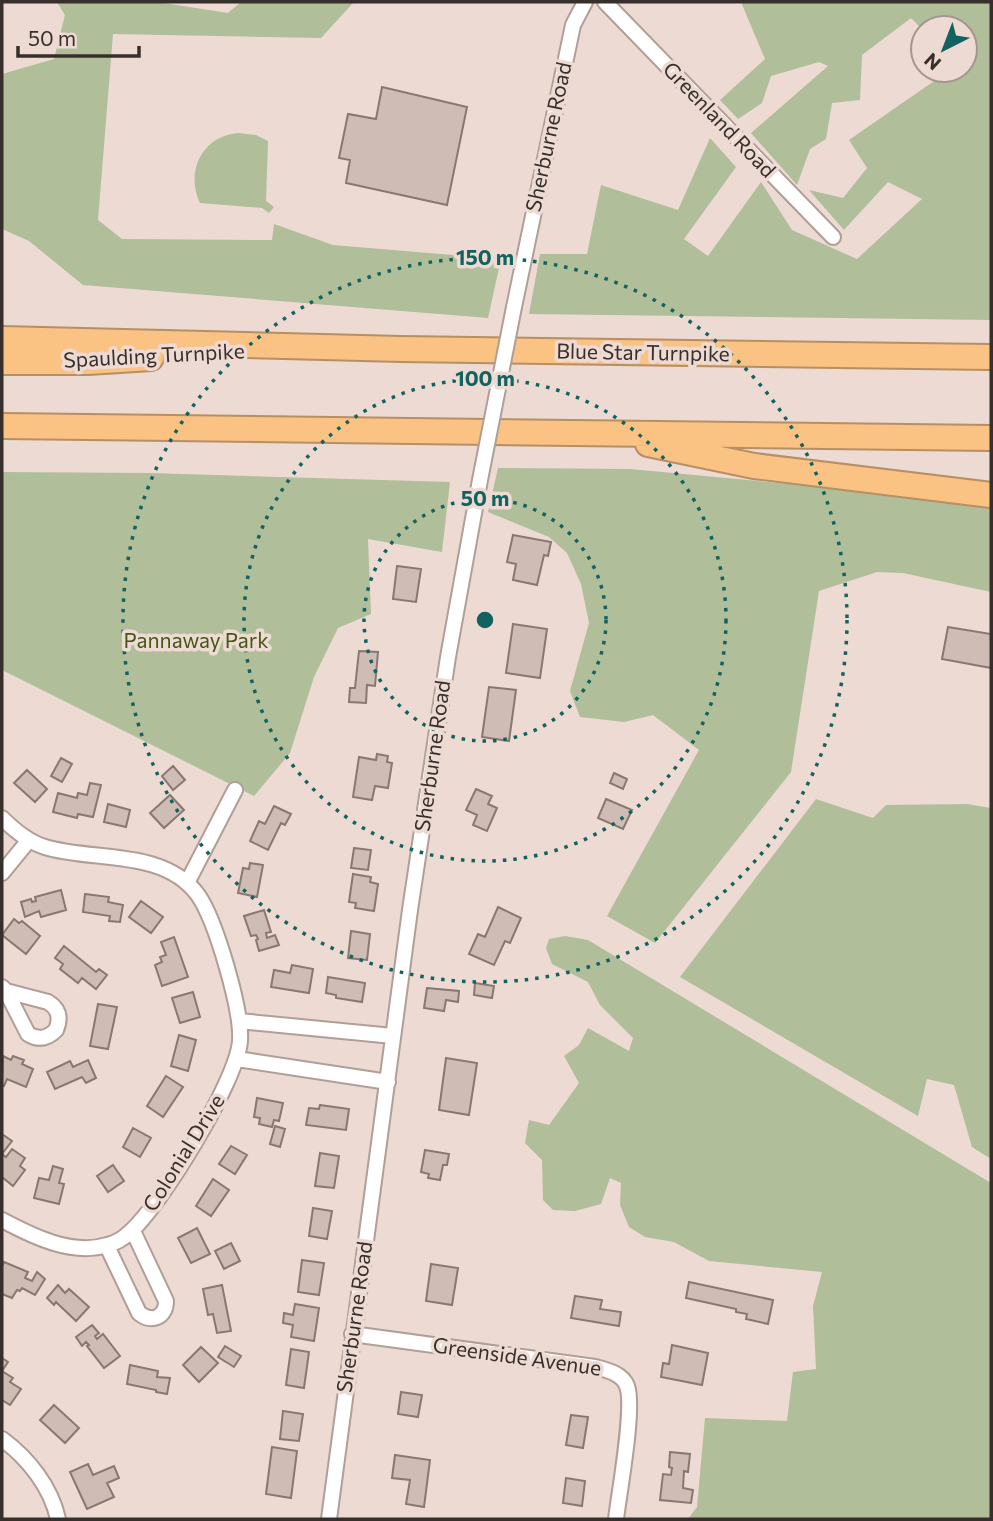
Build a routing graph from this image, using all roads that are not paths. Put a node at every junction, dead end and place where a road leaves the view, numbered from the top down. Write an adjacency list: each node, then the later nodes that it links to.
1 (585, 2): 18 (street, Sherburne Road, bridge)
2 (605, 2): 3 (street, Greenland Road)
3 (833, 237)
4 (2, 339): 5 (highway, Blue Star Turnpike)
5 (306, 348): 6 (highway, Blue Star Turnpike); 7 (highway, Spaulding Turnpike)
6 (991, 357)
7 (2, 362)
8 (2, 426): 9 (highway)
9 (600, 433): 10 (highway); 11 (highway)
10 (991, 438)
11 (991, 495)
12 (236, 790): 16 (street)
13 (2, 818): 14 (street, Colonial Drive)
14 (29, 840): 15 (street); 16 (street, Colonial Drive)
15 (2, 873)
16 (187, 883): 17 (street, Colonial Drive)
17 (239, 1021): 18 (street); 19 (street, Colonial Drive)
18 (393, 1036): 20 (street, Sherburne Road)
19 (237, 1059): 20 (street); 22 (street, Colonial Drive)
20 (388, 1082): 24 (street, Sherburne Road)
21 (2, 1220): 23 (street, Colonial Drive)
22 (133, 1231): 23 (street, Colonial Drive); 23 (street)
23 (107, 1245)
24 (352, 1334): 27 (street, Sherburne Road); 28 (street, Greenside Avenue)
25 (2, 1439): 26 (street)
26 (58, 1519)
27 (328, 1519)
28 (616, 1519)

